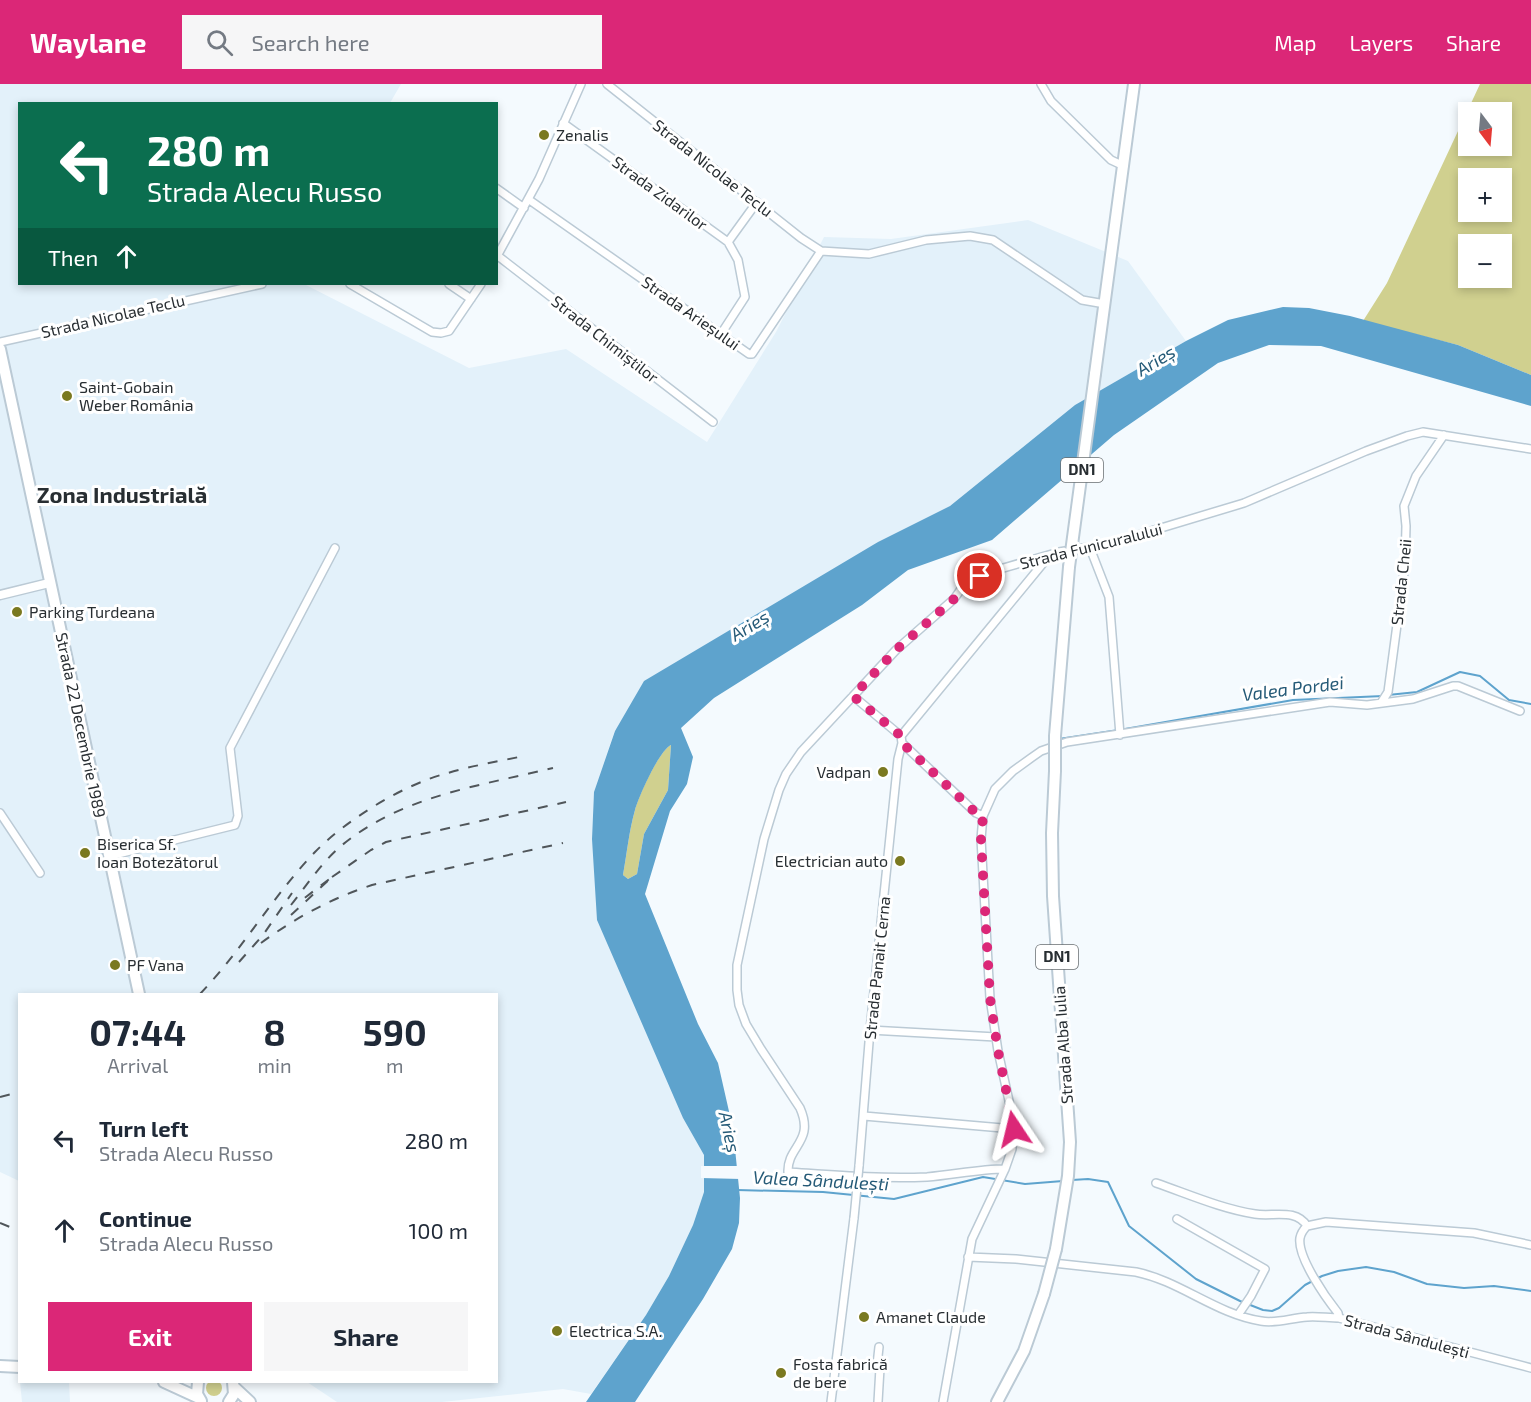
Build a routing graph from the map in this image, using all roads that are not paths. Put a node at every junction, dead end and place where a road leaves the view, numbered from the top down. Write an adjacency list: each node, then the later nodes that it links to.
1 (581, 84): 5 (street)
2 (606, 84): 9 (street, Strada Nicolae Teclu)
3 (1041, 84): 6 (street)
4 (1134, 84): 6 (main road, DN1)
5 (563, 123): 8 (street); 11 (street, Strada Zidarilor)
6 (1124, 166): 20 (main road, DN1)
7 (498, 189): 10 (street)
8 (528, 200): 10 (street); 21 (street, Strada Arieșului)
9 (757, 202): 11 (street); 12 (street, Strada Nicolae Teclu)
10 (524, 208): 13 (street)
11 (728, 242): 21 (street)
12 (821, 251): 20 (street); 21 (street, Strada Arieșului)
13 (498, 255)
14 (498, 258): 24 (street, Strada Chimiștilor)
15 (352, 285): 19 (street)
16 (451, 285): 19 (street)
17 (479, 285): 19 (street)
18 (242, 286): 22 (street, Strada Nicolae Teclu)
19 (471, 299)
20 (1105, 304): 67 (main road, Strada Alba Iulia / DN1, bridge)
21 (721, 334)
22 (0, 342)
23 (0, 349): 30 (main road, Strada 22 Decembrie 1989)
24 (712, 422)
25 (1444, 435): 26 (street, Strada Funicuralului); 28 (street, Strada Funicuralului); 33 (street, Strada Cheii)
26 (1531, 448)
27 (335, 548): 39 (street)
28 (1090, 548): 29 (street, Strada Funicuralului); 35 (street)
29 (1049, 556): 32 (street, Strada Funicuralului); 36 (street, Strada Panait Cerna)
30 (50, 583): 31 (street); 39 (main road, Strada 22 Decembrie 1989)
31 (0, 595)
32 (853, 696): 36 (street); 46 (street, Strada Funicuralului)
33 (1381, 703): 34 (street); 35 (street)
34 (1520, 711)
35 (1120, 735): 38 (street)
36 (902, 740): 38 (street); 42 (street, Strada Panait Cerna)
37 (0, 813): 40 (street)
38 (983, 816): 43 (street)
39 (110, 856): 41 (main road, Strada 22 Decembrie 1989)
40 (40, 873)
41 (139, 993)
42 (870, 1030): 43 (street); 44 (street, Strada Panait Cerna)
43 (996, 1037): 45 (street)
44 (864, 1116): 45 (street); 64 (street, Strada Panait Cerna, bridge)
45 (1014, 1129): 46 (street)
46 (1004, 1172): 51 (street)
47 (1156, 1183): 49 (street)
48 (1177, 1219): 52 (street)
49 (1307, 1226): 50 (street); 53 (street)
50 (1531, 1245)
51 (968, 1257): 52 (street, Strada Sândulești); 66 (street)
52 (1238, 1315): 53 (street, Strada Sândulești)
53 (1339, 1318): 57 (street, Strada Sândulești)
54 (879, 1347): 65 (street)
55 (0, 1366): 56 (main road)
56 (18, 1367)
57 (1531, 1368)
58 (168, 1383): 61 (main road)
59 (198, 1383): 61 (main road)
60 (234, 1383): 62 (main road); 63 (main road)
61 (201, 1400)
62 (229, 1402)
63 (250, 1402)
64 (831, 1402)
65 (878, 1402)
66 (943, 1402)
67 (998, 1402)

